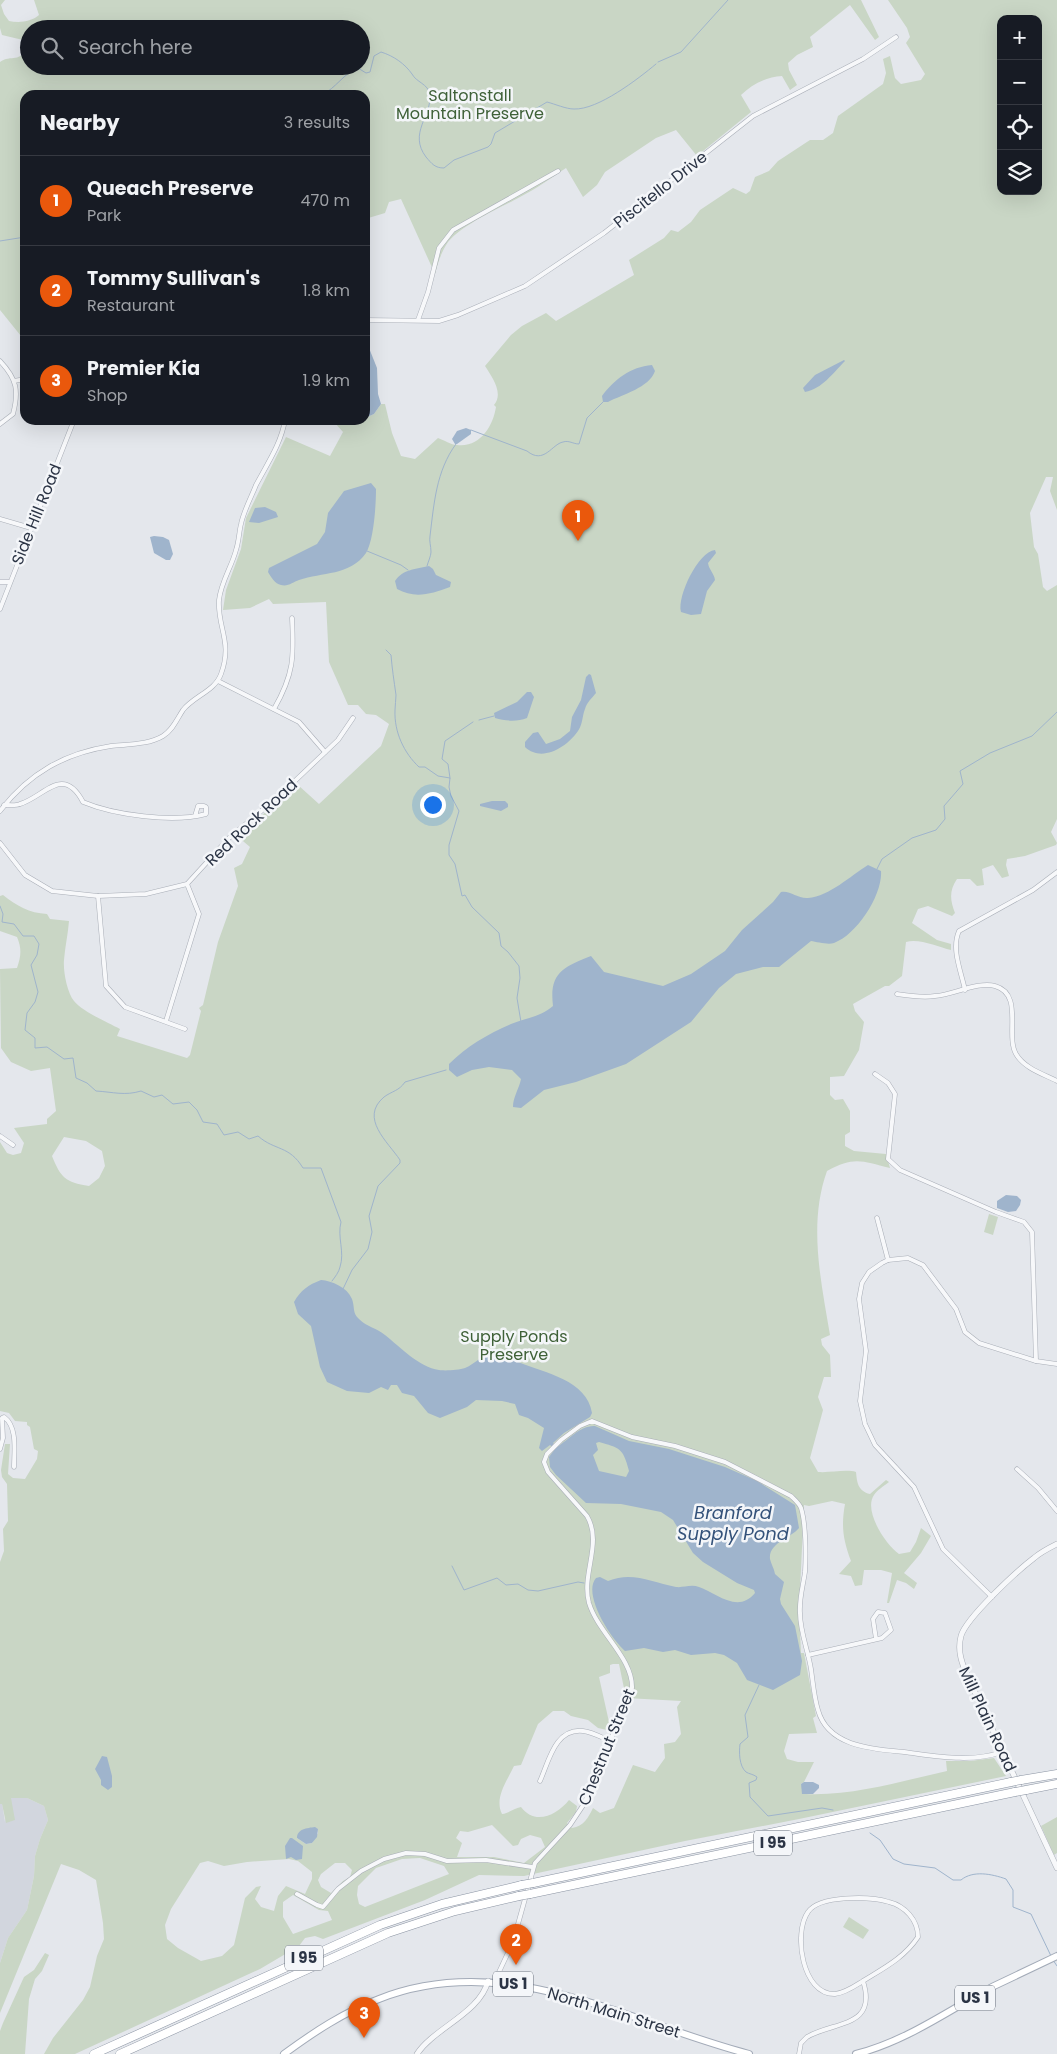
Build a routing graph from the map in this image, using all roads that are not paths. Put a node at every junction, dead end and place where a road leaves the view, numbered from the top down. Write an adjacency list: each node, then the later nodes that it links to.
1 (896, 37): 4 (street, Piscitello Drive)
2 (558, 171): 4 (street)
3 (370, 320): 4 (street, Piscitello Drive)
4 (418, 320)
5 (0, 361): 7 (street)
6 (20, 380): 7 (street)
7 (14, 381): 8 (street)
8 (0, 424)
9 (72, 425): 12 (street, Side Hill Road)
10 (284, 425): 17 (street)
11 (0, 519): 12 (street)
12 (31, 528): 14 (street, Side Hill Road)
13 (0, 582): 14 (street)
14 (9, 582): 15 (street, Side Hill Road)
15 (0, 609)
16 (292, 618): 18 (street)
17 (218, 682): 18 (street); 21 (street)
18 (274, 709): 20 (street)
19 (352, 718): 20 (street, Red Rock Road)
20 (325, 752): 26 (street, Red Rock Road)
21 (4, 805): 22 (street); 23 (street)
22 (0, 811)
23 (195, 816)
24 (0, 843): 27 (street)
25 (1057, 872): 28 (street)
26 (187, 884): 27 (street); 30 (street)
27 (98, 896): 30 (street)
28 (965, 990): 29 (street); 33 (street)
29 (897, 994)
30 (166, 1021): 31 (street)
31 (185, 1029)
32 (875, 1074): 38 (street)
33 (1057, 1081)
34 (0, 1136): 35 (street)
35 (13, 1145)
36 (878, 1218): 37 (street)
37 (888, 1260): 38 (street); 45 (street)
38 (1036, 1361): 39 (street)
39 (1057, 1364)
40 (0, 1449): 41 (street)
41 (14, 1467)
42 (1017, 1469): 43 (street)
43 (1057, 1511)
44 (1057, 1544): 45 (street, Mill Plain Road)
45 (992, 1598): 49 (street, Mill Plain Road)
46 (876, 1639): 46 (street); 47 (street)
47 (808, 1655): 48 (street, Chestnut Street); 49 (street)
48 (610, 1741): 51 (street); 53 (street, Chestnut Street)
49 (1002, 1752): 54 (street, Mill Plain Road)
50 (1057, 1774): 60 (highway, I 95, bridge)
51 (540, 1781)
52 (1057, 1784): 61 (highway, I 95, bridge)
53 (532, 1868): 55 (street); 58 (street, Chestnut Street)
54 (1057, 1868)
55 (297, 1894)
56 (1054, 1958): 66 (main road, US 1)
57 (488, 1981): 58 (main road, North Main Street / US 1); 62 (main road, North Main Street / US 1); 63 (street)
58 (497, 1982): 64 (main road, North Main Street / US 1)
59 (864, 1982): 59 (street); 65 (street)
60 (94, 2054)
61 (120, 2054)
62 (284, 2054)
63 (417, 2054)
64 (749, 2054)
65 (799, 2054)
66 (856, 2054)

